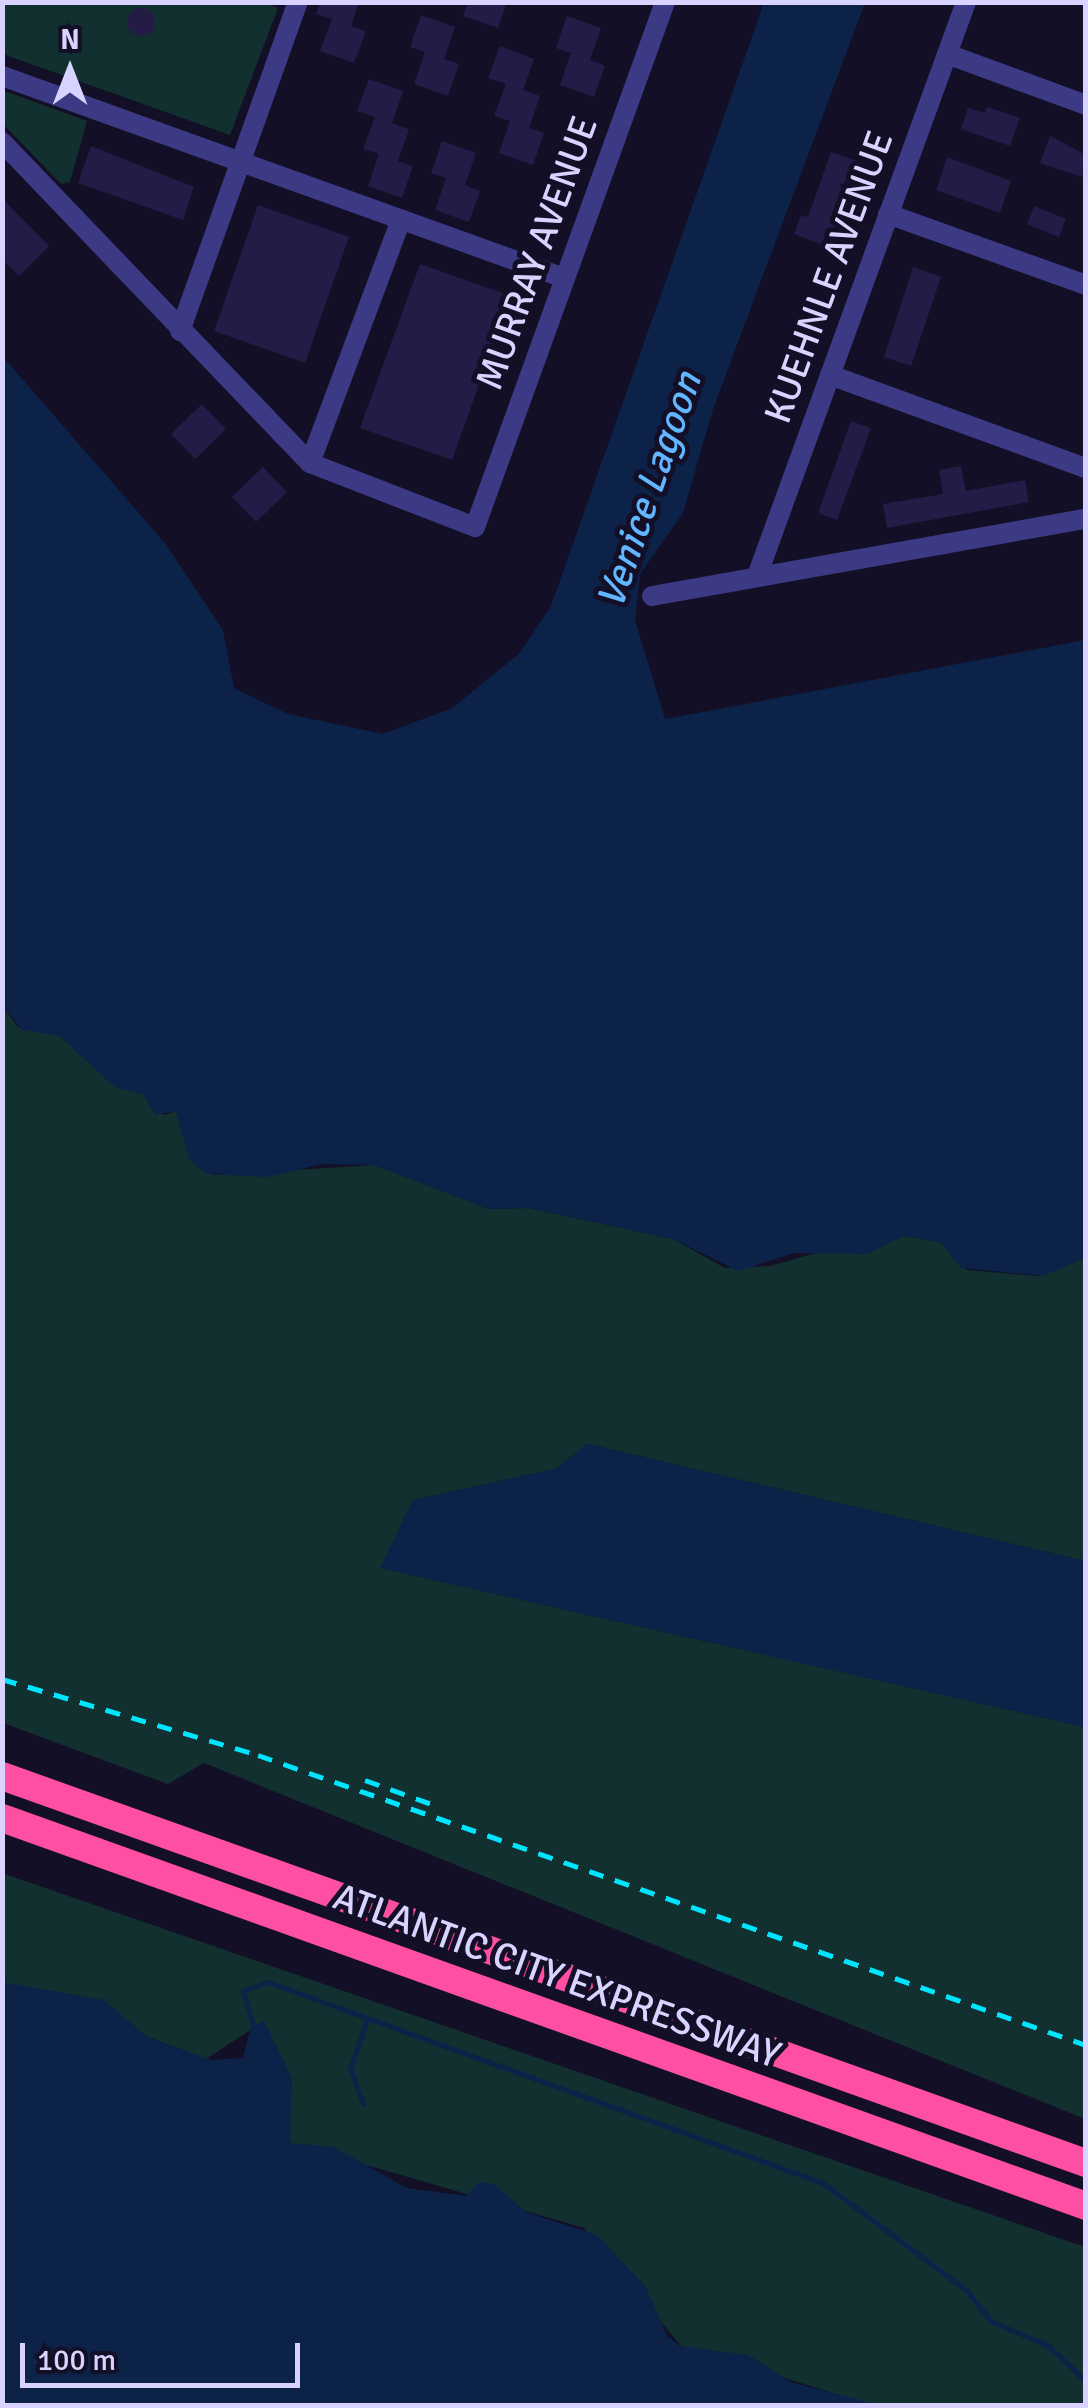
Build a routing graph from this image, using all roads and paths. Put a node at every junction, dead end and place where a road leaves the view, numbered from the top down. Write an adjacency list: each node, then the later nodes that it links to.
1 (298, 2): 8 (street)
2 (665, 2): 11 (street, MURRAY AVENUE)
3 (966, 2): 4 (street, KUEHNLE AVENUE)
4 (947, 54): 6 (street); 9 (street, KUEHNLE AVENUE)
5 (2, 76): 8 (street)
6 (1086, 105)
7 (2, 142): 13 (street)
8 (242, 162): 10 (street); 13 (street)
9 (888, 214): 12 (street); 14 (street, KUEHNLE AVENUE)
10 (400, 219): 11 (street); 15 (street)
11 (564, 278): 15 (street, MURRAY AVENUE)
12 (1086, 285)
13 (180, 331): 15 (street)
14 (830, 375): 16 (street); 18 (street, KUEHNLE AVENUE)
15 (310, 463)
16 (1086, 468)
17 (1086, 519): 18 (street)
18 (757, 576): 19 (street)
19 (652, 596)
20 (2, 1776): 22 (highway, ATLANTIC CITY EXPRESSWAY)
21 (2, 1818): 23 (highway, ATLANTIC CITY EXPRESSWAY)
22 (1086, 2163)
23 (1086, 2206)

